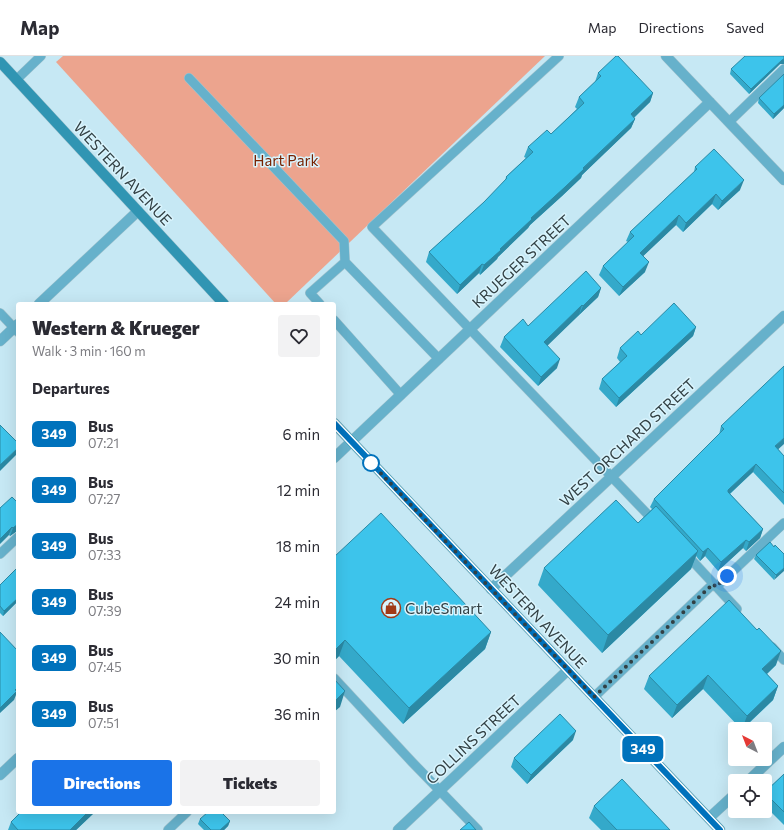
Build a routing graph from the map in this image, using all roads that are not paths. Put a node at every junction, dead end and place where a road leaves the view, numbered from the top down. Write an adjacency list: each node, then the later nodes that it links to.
1 (41, 56): 7 (lane)
2 (559, 56): 21 (lane)
3 (666, 56): 8 (street)
4 (0, 62): 7 (main road, WESTERN AVENUE)
5 (784, 69): 9 (lane)
6 (189, 78): 12 (lane)
7 (16, 80): 11 (main road, WESTERN AVENUE)
8 (710, 102): 9 (street); 21 (street, KRUEGER STREET)
9 (729, 122): 10 (street)
10 (784, 180)
11 (138, 211): 13 (street); 14 (main road, WESTERN AVENUE)
12 (345, 262): 15 (lane); 23 (lane)
13 (42, 302)
14 (222, 302)
15 (318, 302)
16 (0, 313): 19 (lane)
17 (784, 316): 28 (street, WEST ORCHARD STREET)
18 (336, 322): 24 (lane)
19 (16, 327)
20 (16, 329): 22 (street)
21 (471, 329): 23 (street, KRUEGER STREET); 28 (lane)
22 (0, 341)
23 (439, 359): 24 (street, KRUEGER STREET)
24 (401, 395): 26 (street, KRUEGER STREET)
25 (336, 425): 26 (main road, WESTERN AVENUE)
26 (351, 442): 27 (street); 35 (main road, WESTERN AVENUE)
27 (336, 456)
28 (613, 476): 30 (lane); 35 (street, WEST ORCHARD STREET)
29 (784, 523): 34 (lane)
30 (660, 527)
31 (16, 539): 33 (lane)
32 (682, 550): 34 (lane)
33 (0, 554)
34 (715, 585): 36 (lane); 41 (lane)
35 (491, 589): 39 (main road, WESTERN AVENUE)
36 (742, 615)
37 (768, 643): 38 (lane)
38 (784, 660)
39 (568, 670): 41 (main road, WESTERN AVENUE); 46 (street, COLLINS STREET)
40 (336, 680): 46 (lane)
41 (594, 697): 49 (main road, WESTERN AVENUE)
42 (784, 747): 44 (street)
43 (16, 760): 45 (street)
44 (755, 774)
45 (0, 775)
46 (439, 791): 51 (street, COLLINS STREET); 52 (lane)
47 (728, 800): 49 (street)
48 (185, 814): 50 (lane)
49 (709, 818): 53 (main road, WESTERN AVENUE)
50 (168, 830)
51 (398, 830)
52 (478, 830)
53 (720, 830)

